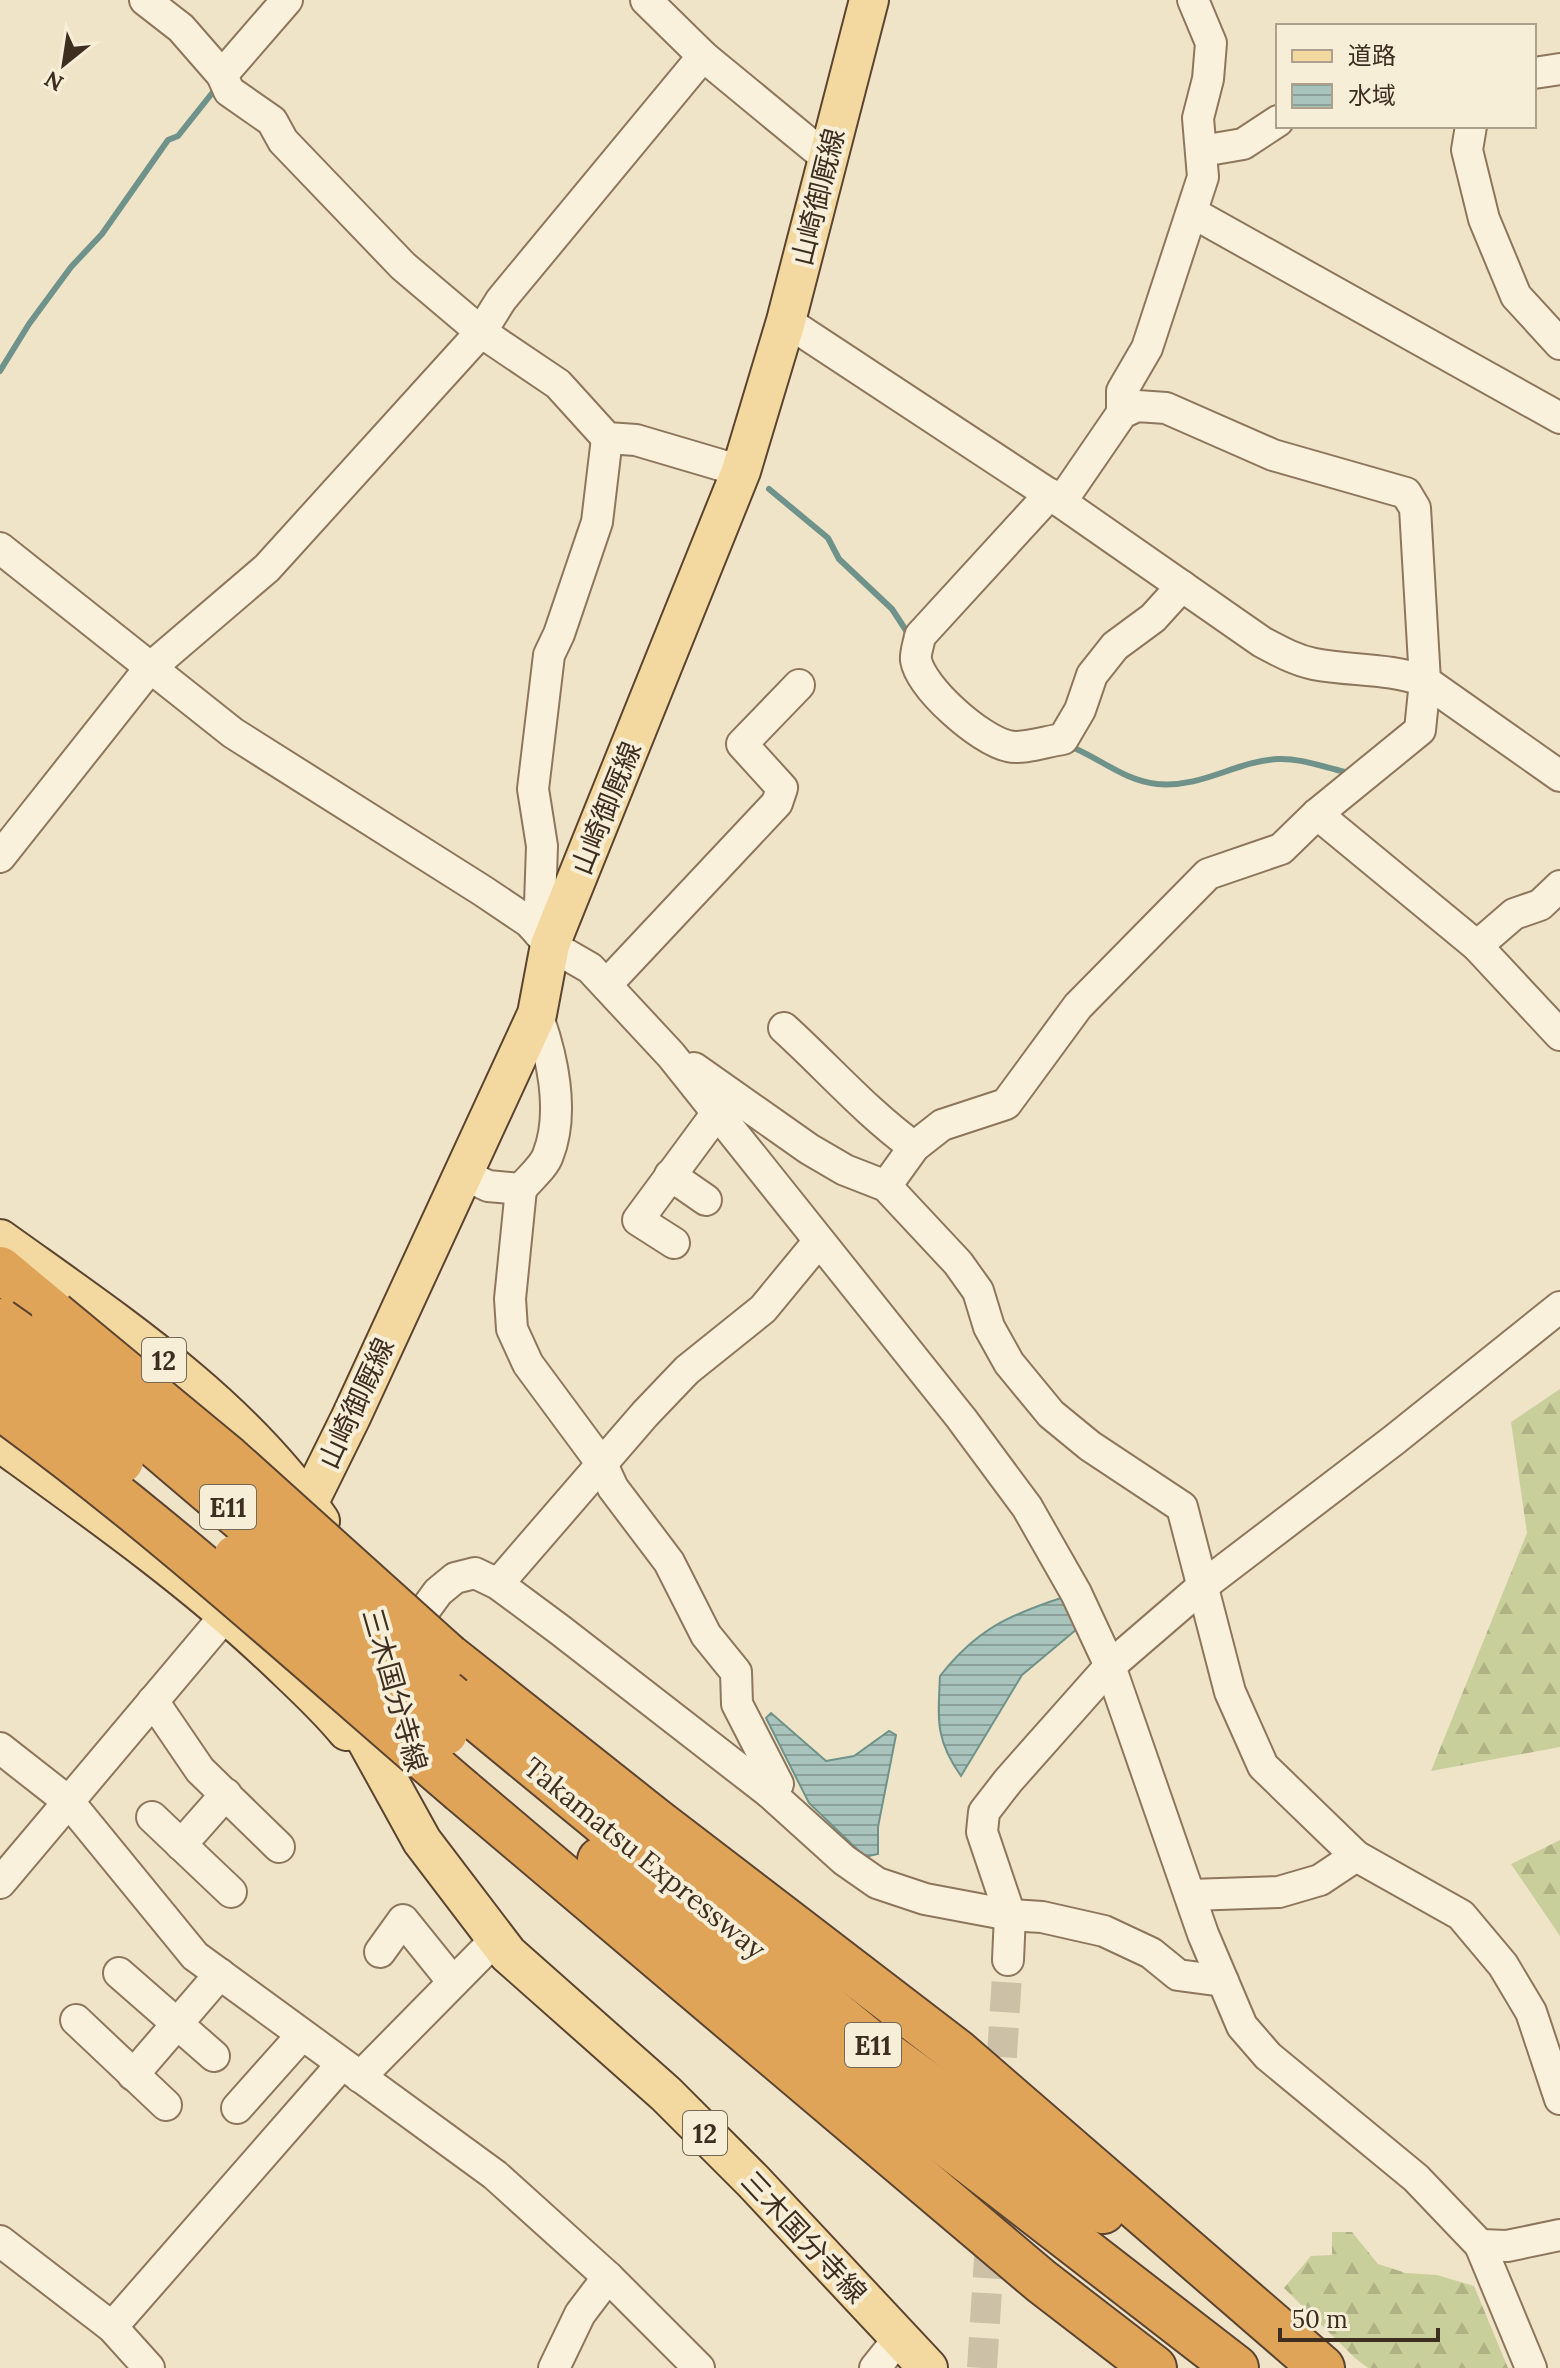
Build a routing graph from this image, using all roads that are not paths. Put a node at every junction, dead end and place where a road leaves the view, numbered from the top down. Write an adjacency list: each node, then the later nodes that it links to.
1 (145, 0): 9 (street)
2 (287, 0): 9 (street)
3 (646, 0): 6 (street)
4 (869, 0): 13 (main road, 山崎御厩線)
5 (1193, 0): 12 (street)
6 (703, 56): 13 (street); 16 (street)
7 (1560, 69): 8 (street)
8 (1536, 73)
9 (222, 75): 16 (street)
10 (1276, 122): 12 (street)
11 (1471, 128): 17 (street)
12 (1202, 151): 14 (street)
13 (828, 159): 15 (main road, 山崎御厩線)
14 (1193, 213): 18 (street); 19 (street)
15 (786, 321): 21 (main road, 山崎御厩線); 22 (street)
16 (485, 325): 20 (street); 25 (street)
17 (1560, 344)
18 (1122, 413): 22 (street); 26 (street)
19 (1560, 418)
20 (607, 438): 21 (street); 32 (street)
21 (741, 471): 32 (main road, 山崎御厩線)
22 (1056, 498): 24 (street); 24 (street)
23 (0, 548): 25 (street)
24 (1182, 586): 26 (street)
25 (149, 669): 30 (street); 32 (street)
26 (1425, 681): 28 (street); 29 (street)
27 (799, 685): 34 (street)
28 (1560, 776)
29 (1317, 814): 33 (street); 40 (street)
30 (5, 843)
31 (1560, 886): 33 (street)
32 (545, 939): 34 (street); 35 (main road, 山崎御厩線)
33 (1477, 946): 37 (street)
34 (608, 983): 38 (street)
35 (537, 1014): 41 (main road, 山崎御厩線); 44 (street)
36 (784, 1028): 40 (street)
37 (1560, 1035)
38 (671, 1055): 39 (street); 43 (street)
39 (717, 1113): 42 (street); 47 (street)
40 (914, 1147): 43 (street)
41 (463, 1174): 44 (street); 57 (main road, 山崎御厩線)
42 (670, 1175): 45 (street); 48 (street)
43 (886, 1186): 60 (street)
44 (521, 1189): 56 (street)
45 (706, 1200)
46 (0, 1239): 57 (main road, 三木国分寺線 / 12)
47 (819, 1241): 56 (street); 63 (street)
48 (674, 1243)
49 (0, 1269): 64 (highway, bridge)
50 (1560, 1307): 60 (street)
51 (0, 1321): 64 (highway, Takamatsu Expressway / E11, bridge)
52 (0, 1362): 64 (highway, Takamatsu Expressway / E11, bridge)
53 (0, 1386): 58 (main road, 三木国分寺線 / 12)
54 (0, 1407): 107 (highway, bridge)
55 (0, 1442): 61 (main road)
56 (602, 1464): 59 (street); 68 (street)
57 (308, 1504): 58 (main road, 山崎御厩線); 62 (main road, 三木国分寺線 / 12)
58 (256, 1579): 61 (street); 67 (main road, 三木国分寺線 / 12)
59 (498, 1584): 62 (street); 68 (street)
60 (1204, 1585): 63 (street); 74 (street)
61 (227, 1613): 65 (street); 67 (main road)
62 (388, 1661): 78 (main road, 三木国分寺線 / 12)
63 (1110, 1666): 77 (street); 79 (street)
64 (448, 1695): 108 (highway, Takamatsu Expressway / E11); 109 (highway, Takamatsu Expressway / E11); 110 (highway)
65 (153, 1701): 69 (street); 70 (street)
66 (0, 1748): 70 (street)
67 (384, 1777): 78 (main road, 三木国分寺線 / 12)
68 (770, 1793): 79 (street)
69 (226, 1794): 72 (street); 73 (street)
70 (69, 1802): 75 (street); 84 (street)
71 (152, 1817): 72 (street)
72 (181, 1845): 76 (street)
73 (279, 1847)
74 (1356, 1856): 77 (street); 93 (street)
75 (0, 1883)
76 (231, 1892)
77 (1190, 1895): 85 (street)
78 (473, 1907): 80 (main road, 三木国分寺線 / 12)
79 (1010, 1915): 82 (street); 85 (street)
80 (497, 1938): 86 (street); 101 (main road, 三木国分寺線 / 12)
81 (380, 1952): 86 (street)
82 (1008, 1960)
83 (119, 1973): 88 (street)
84 (220, 1974): 88 (street); 89 (street)
85 (1223, 1981): 98 (street)
86 (453, 1982): 91 (street)
87 (76, 2020): 92 (street)
88 (176, 2024): 90 (street); 92 (street)
89 (302, 2035): 91 (street); 95 (street)
90 (214, 2056)
91 (351, 2071): 99 (street); 100 (street)
92 (133, 2075): 94 (street)
93 (1560, 2099)
94 (166, 2105)
95 (237, 2108)
96 (1560, 2235): 98 (street)
97 (0, 2241): 100 (street)
98 (1480, 2245): 111 (street)
99 (608, 2277): 103 (street); 104 (street)
100 (112, 2327): 102 (street)
101 (899, 2338): 105 (street); 106 (main road, 三木国分寺線 / 12)
102 (149, 2368)
103 (554, 2368)
104 (699, 2368)
105 (875, 2368)
106 (928, 2368)
107 (1154, 2368)
108 (1236, 2368)
109 (1313, 2368)
110 (1322, 2368)
111 (1531, 2368)

